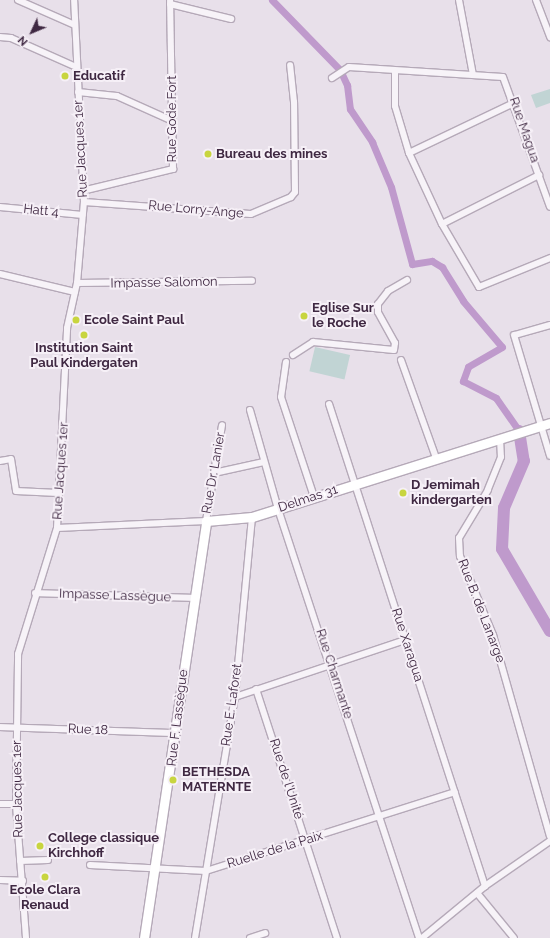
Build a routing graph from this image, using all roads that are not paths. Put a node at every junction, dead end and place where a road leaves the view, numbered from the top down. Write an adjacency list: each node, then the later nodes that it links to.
1 (18, 0): 7 (street)
2 (74, 0): 7 (street, Rue Jacques 1er)
3 (458, 0): 13 (street)
4 (536, 0): 9 (street)
5 (170, 2): 6 (street); 17 (street, Rue Gode Fort)
6 (232, 19)
7 (75, 25): 11 (street, Rue Jacques 1er)
8 (0, 37): 11 (street)
9 (550, 37)
10 (290, 65): 21 (street, Rue Lorry-Ange)
11 (76, 67): 15 (street, Rue Jacques 1er)
12 (394, 72): 13 (street); 14 (street); 18 (street)
13 (472, 75): 16 (street, Rue Magua)
14 (332, 78)
15 (78, 92): 17 (street); 20 (street, Rue Jacques 1er)
16 (514, 103): 18 (street); 19 (street, Rue Magua)
17 (173, 121): 20 (street, Rue Gode Fort)
18 (410, 153): 25 (street)
19 (539, 175): 23 (street, Rue Magua); 25 (street)
20 (82, 191): 21 (street, Rue Jacques 1er)
21 (84, 202): 24 (street, Rue Jacques 1er)
22 (0, 207): 24 (street, Hatt 4)
23 (550, 207)
24 (83, 215): 30 (street, Rue Jacques 1er)
25 (442, 224): 26 (street)
26 (550, 258)
27 (0, 274): 31 (street)
28 (407, 280): 33 (street)
29 (252, 281): 30 (street, Impasse Salomon)
30 (77, 282): 31 (street, Rue Jacques 1er)
31 (74, 292): 47 (street, Rue Jacques 1er)
32 (550, 325): 38 (street)
33 (293, 355)
34 (402, 360): 42 (street)
35 (286, 362): 48 (street)
36 (329, 404): 46 (street, Rue Xaragua)
37 (250, 410): 44 (street, Rue Charmante)
38 (546, 424): 40 (street, Delmas 31); 41 (street)
39 (222, 425): 45 (street, Rue Dr. Lanier)
40 (500, 438): 42 (street, Delmas 31); 66 (street, Rue B. de Lanarge)
41 (550, 456)
42 (436, 458): 46 (street, Delmas 31)
43 (0, 461): 47 (street)
44 (264, 462): 45 (street); 49 (street, Rue Charmante)
45 (214, 473): 51 (street, Rue Dr. Lanier)
46 (355, 483): 48 (street, Delmas 31); 55 (street, Rue Xaragua)
47 (58, 493): 52 (street, Rue Jacques 1er)
48 (314, 497): 49 (street, Delmas 31)
49 (278, 509): 50 (street, Delmas 31); 56 (street, Rue Charmante)
50 (252, 517): 51 (street, Delmas 31); 58 (street, Rue E. Laforet)
51 (206, 521): 52 (street, Delmas 31); 54 (street, Rue F. Lassègue)
52 (57, 528): 53 (street, Rue Jacques 1er)
53 (35, 593): 54 (street, Impasse Lassègue); 59 (street, Rue Jacques 1er)
54 (194, 598): 61 (street, Rue F. Lassègue)
55 (405, 640): 56 (street); 62 (street, Rue Xaragua)
56 (332, 664): 57 (street); 65 (street, Rue Charmante)
57 (256, 689): 58 (street); 68 (street, Rue de l'Unité)
58 (235, 697): 73 (street, Rue E. Laforet)
59 (17, 726): 60 (street, Rue 18); 61 (street, Rue 18); 64 (street, Rue Jacques 1er)
60 (0, 727)
61 (176, 733): 72 (street, Rue F. Lassègue)
62 (455, 792): 65 (street, Ruelle de la Paix); 76 (street, Rue Xaragua)
63 (0, 804): 64 (street)
64 (16, 804): 70 (street, Rue Jacques 1er)
65 (379, 818): 68 (street, Ruelle de la Paix); 84 (street, Rue Charmante)
66 (550, 836)
67 (550, 841): 76 (street)
68 (306, 842): 73 (street, Ruelle de la Paix); 83 (street, Rue de l'Unité)
69 (48, 860): 70 (street)
70 (20, 861): 75 (street, Rue Jacques 1er)
71 (90, 865): 72 (street, Ruelle de la Paix)
72 (157, 869): 73 (street, Ruelle de la Paix); 80 (street, Rue F. Lassègue)
73 (206, 871): 81 (street, Rue E. Laforet)
74 (0, 880): 75 (street)
75 (23, 880): 79 (street, Rue Jacques 1er)
76 (486, 886): 77 (street)
77 (478, 893): 85 (street); 86 (street)
78 (265, 933): 82 (street)
79 (26, 938)
80 (144, 938)
81 (195, 938)
82 (250, 938)
83 (338, 938)
84 (419, 938)
85 (422, 938)
86 (514, 938)

